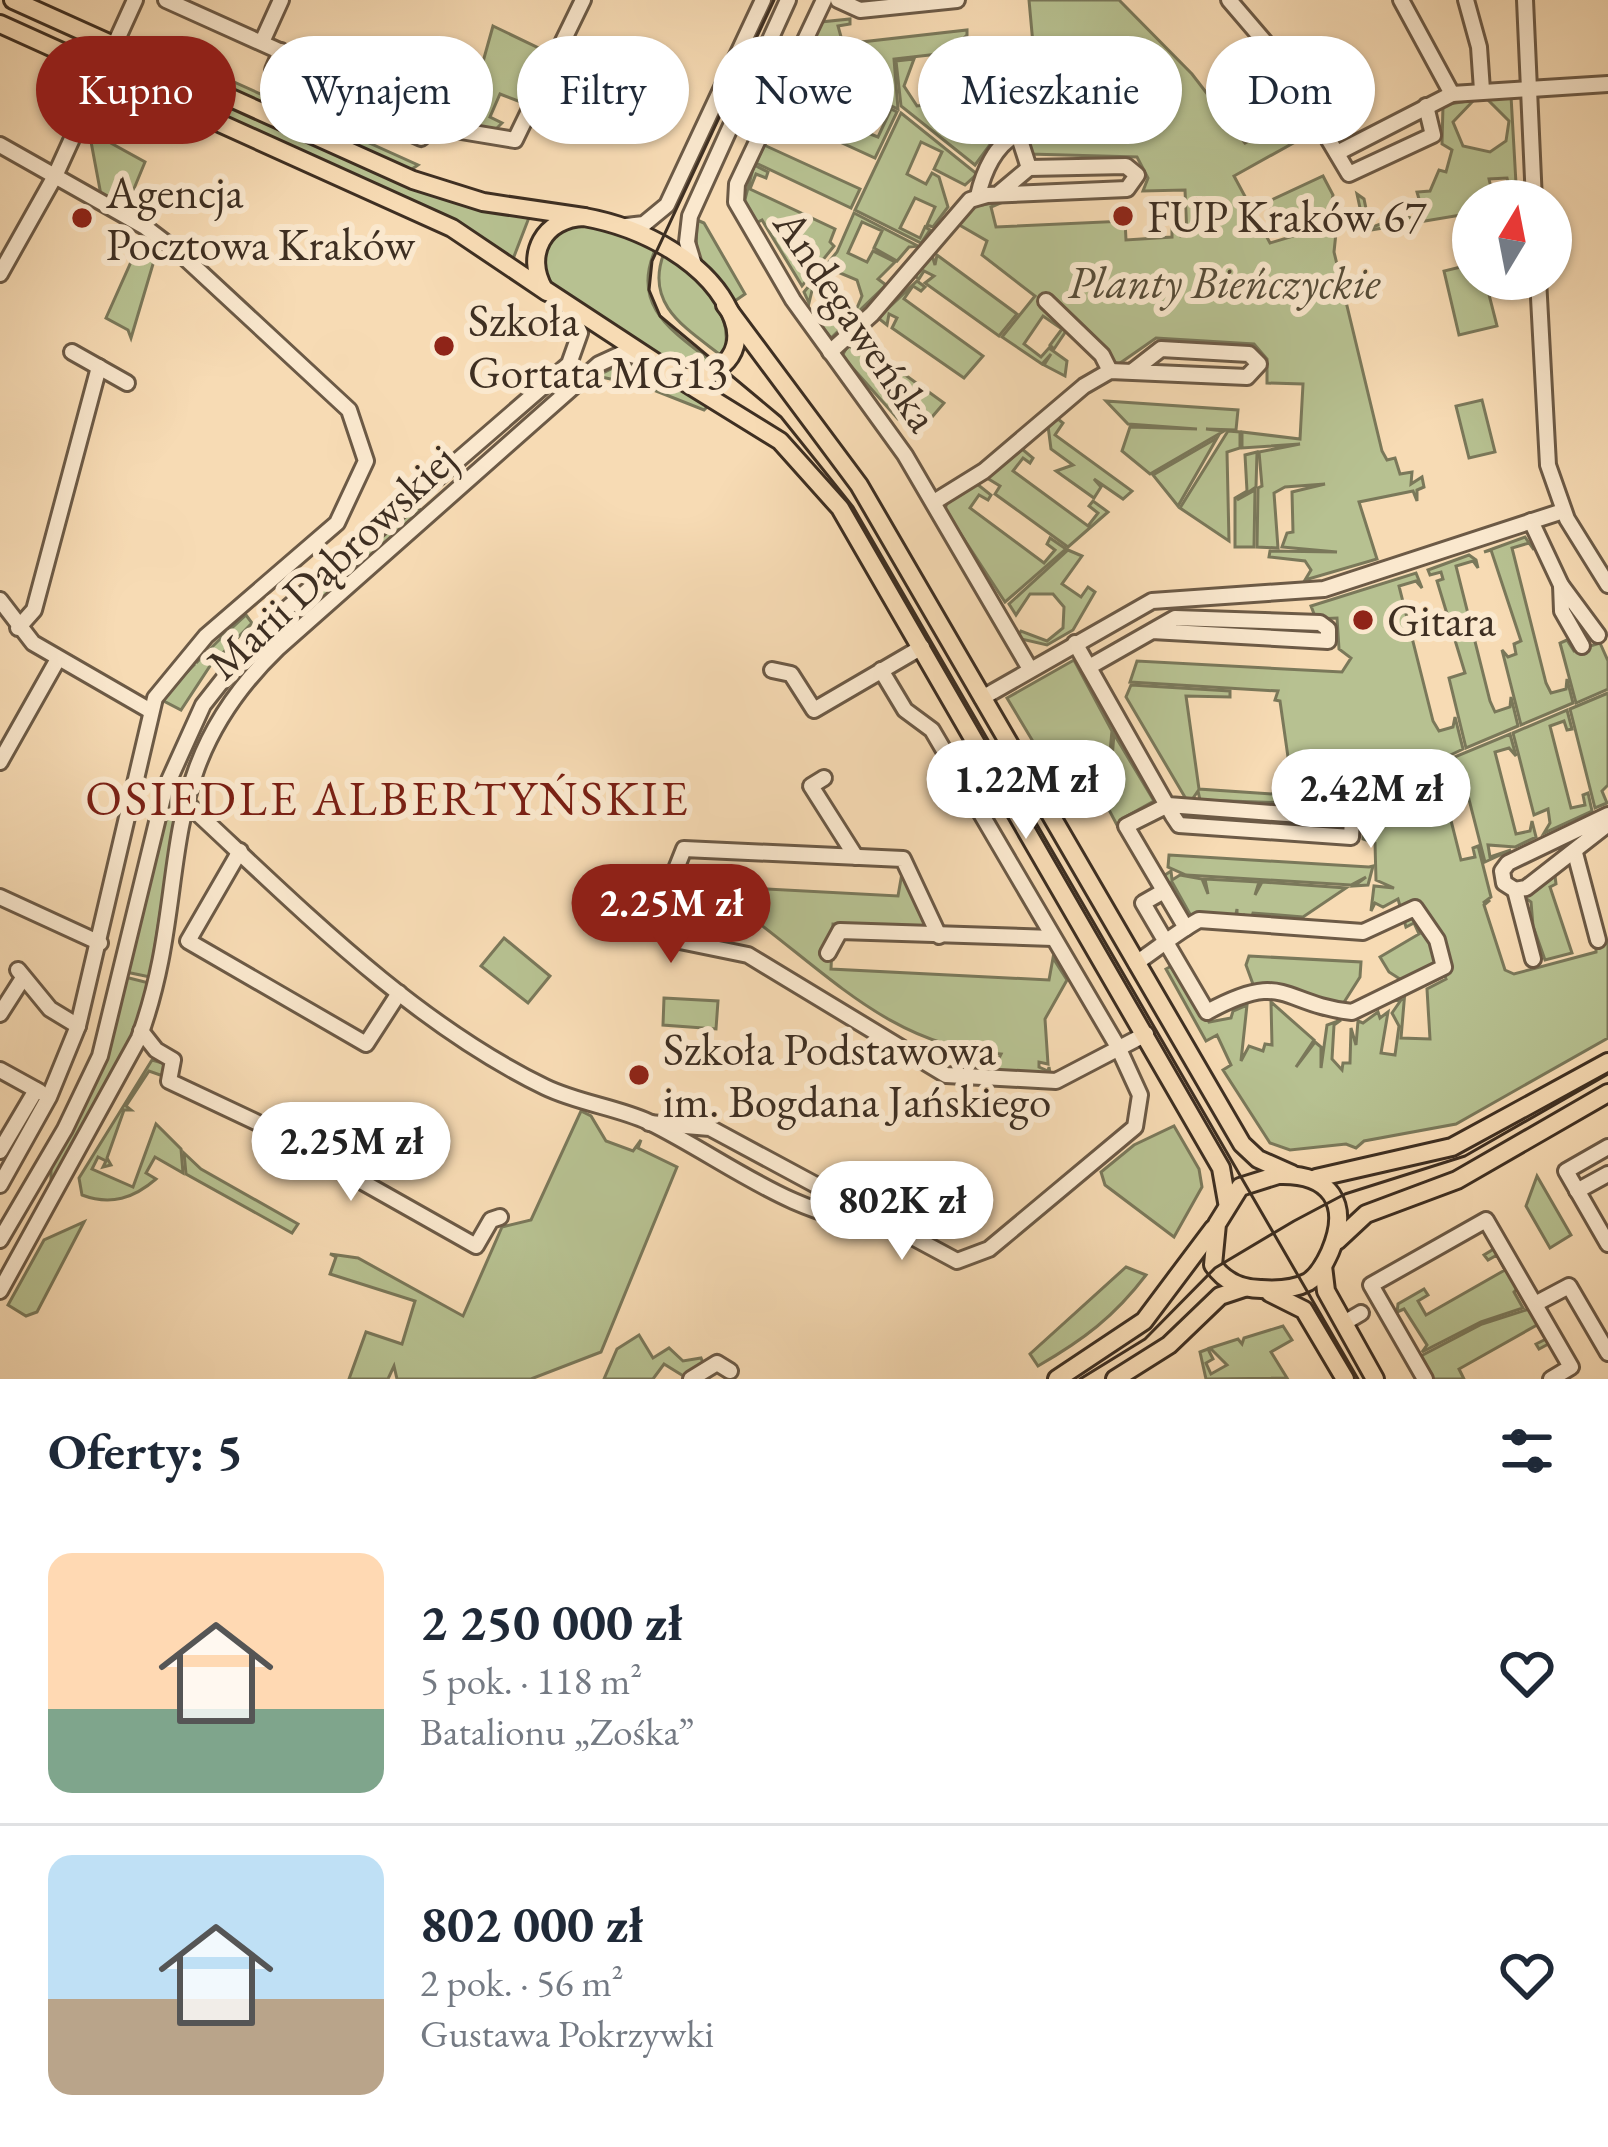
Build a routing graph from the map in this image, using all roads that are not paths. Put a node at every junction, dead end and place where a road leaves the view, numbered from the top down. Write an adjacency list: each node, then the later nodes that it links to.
1 (13, 0): 17 (main road)
2 (135, 0): 18 (street)
3 (166, 0): 21 (street)
4 (280, 0): 19 (street)
5 (583, 0): 29 (street)
6 (763, 0): 41 (street)
7 (788, 0): 43 (street)
8 (824, 0): 50 (street, Andegaweńska)
9 (838, 0): 15 (street)
10 (957, 0): 15 (street)
11 (1229, 0): 34 (street)
12 (1401, 0): 25 (street)
13 (1466, 0): 24 (street)
14 (1525, 0): 23 (street)
15 (870, 5)
16 (0, 24): 20 (main road)
17 (91, 36)
18 (118, 36)
19 (265, 36)
20 (36, 40)
21 (260, 41)
22 (1608, 85): 23 (street)
23 (1529, 89): 24 (street); 37 (street)
24 (1482, 90): 25 (street)
25 (1452, 94): 27 (street)
26 (236, 100): 40 (main road)
27 (1426, 106): 34 (street); 34 (street)
28 (236, 131): 44 (main road)
29 (493, 137)
30 (69, 144): 36 (street)
31 (1003, 144): 39 (street)
32 (1021, 144): 35 (street)
33 (0, 145): 36 (street)
34 (1336, 153)
35 (1029, 168): 38 (street); 38 (street)
36 (55, 176): 42 (street); 82 (street)
37 (1533, 180)
38 (998, 194): 39 (street)
39 (978, 196): 50 (street)
40 (584, 217): 41 (main road); 44 (main road)
41 (622, 225): 43 (main road)
42 (0, 274)
43 (700, 274): 48 (main road)
44 (547, 292): 47 (main road)
45 (1539, 300): 60 (street)
46 (1046, 301): 53 (street)
47 (565, 305): 51 (main road); 57 (street, Marii Dąbrowskiej)
48 (725, 305): 55 (main road); 69 (main road)
49 (72, 352): 52 (street)
50 (830, 352): 59 (street, Andegaweńska)
51 (645, 358): 55 (main road); 58 (street, Marii Dąbrowskiej)
52 (99, 367): 56 (street); 68 (street)
53 (1110, 370): 54 (street); 59 (street)
54 (1134, 370): 54 (street)
55 (670, 373): 74 (main road)
56 (128, 383)
57 (433, 484): 58 (street); 66 (street, Marii Dąbrowskiej)
58 (447, 499): 71 (street, Marii Dąbrowskiej)
59 (934, 502): 78 (street, Andegaweńska)
60 (1563, 511): 61 (street); 63 (street)
61 (1531, 521): 62 (street); 64 (street)
62 (1561, 585): 72 (street); 75 (street)
63 (1608, 585)
64 (1306, 594): 67 (street); 73 (street)
65 (0, 600): 68 (street)
66 (278, 617): 71 (street); 87 (street, Marii Dąbrowskiej)
67 (1306, 622): 70 (street); 70 (street)
68 (18, 628): 76 (street)
69 (944, 631): 74 (main road); 81 (main road)
70 (1152, 631): 77 (street)
71 (294, 634): 88 (street, Marii Dąbrowskiej)
72 (1598, 635)
73 (1075, 643): 77 (street); 78 (street)
74 (921, 646): 80 (street); 84 (main road)
75 (1582, 646)
76 (58, 658): 82 (street); 85 (street)
77 (1089, 668): 89 (street)
78 (1030, 669): 81 (street)
79 (772, 670): 80 (street)
80 (881, 670): 99 (street)
81 (982, 698): 83 (main road)
82 (149, 710): 102 (street)
83 (1001, 730): 84 (main road); 105 (main road)
84 (978, 745): 110 (main road)
85 (0, 762)
86 (824, 778): 93 (street)
87 (165, 789): 88 (street); 121 (street, Marii Dąbrowskiej)
88 (184, 801): 91 (street); 109 (street, Marii Dąbrowskiej)
89 (1168, 805): 89 (street); 94 (street)
90 (1608, 820): 92 (street); 95 (street)
91 (240, 851): 106 (street); 106 (street)
92 (1575, 854): 95 (street); 100 (street)
93 (856, 857): 98 (street); 111 (street)
94 (1163, 890): 97 (street); 101 (street)
95 (1516, 890): 104 (street)
96 (0, 897): 102 (street)
97 (1186, 928): 101 (street); 101 (street)
98 (939, 936): 99 (street); 103 (street)
99 (1053, 938): 111 (street)
100 (1598, 940)
101 (1166, 942): 105 (street)
102 (100, 943): 108 (street)
103 (827, 953)
104 (1533, 959)
105 (1136, 963): 123 (main road)
106 (399, 993): 118 (street)
107 (0, 1014): 108 (street)
108 (79, 1025): 116 (street)
109 (141, 1031): 112 (street); 113 (street, Marii Dąbrowskiej)
110 (1146, 1034): 111 (street); 127 (main road)
111 (1118, 1048): 129 (street)
112 (155, 1050): 113 (street); 128 (street)
113 (129, 1061): 126 (street, Marii Dąbrowskiej)
114 (1608, 1062): 123 (main road)
115 (0, 1070): 116 (street)
116 (42, 1094): 120 (street); 124 (street)
117 (1608, 1094): 133 (main road)
118 (650, 1123): 129 (street); 129 (street)
119 (1608, 1147): 125 (street)
120 (0, 1151)
121 (51, 1153): 126 (street); 131 (street, Marii Dąbrowskiej)
122 (1608, 1174): 125 (street)
123 (1301, 1176): 127 (main road); 133 (main road)
124 (0, 1185)
125 (1577, 1191): 132 (street)
126 (54, 1194): 136 (street, Marii Dąbrowskiej)
127 (1227, 1202): 130 (main road)
128 (500, 1217)
129 (881, 1224)
130 (1217, 1224): 135 (main road); 143 (main road)
131 (0, 1240)
132 (1608, 1244)
133 (1333, 1245): 134 (main road)
134 (1323, 1265): 135 (main road); 139 (main road)
135 (1252, 1288): 144 (main road); 145 (main road)
136 (0, 1291)
137 (1534, 1304): 138 (street); 140 (street); 148 (street)
138 (1373, 1307): 139 (street); 147 (street)
139 (1344, 1323): 146 (main road)
140 (1608, 1353)
141 (730, 1371): 142 (street)
142 (691, 1379)
143 (1058, 1379)
144 (1115, 1379)
145 (1345, 1379)
146 (1375, 1379)
147 (1425, 1379)
148 (1551, 1379)

